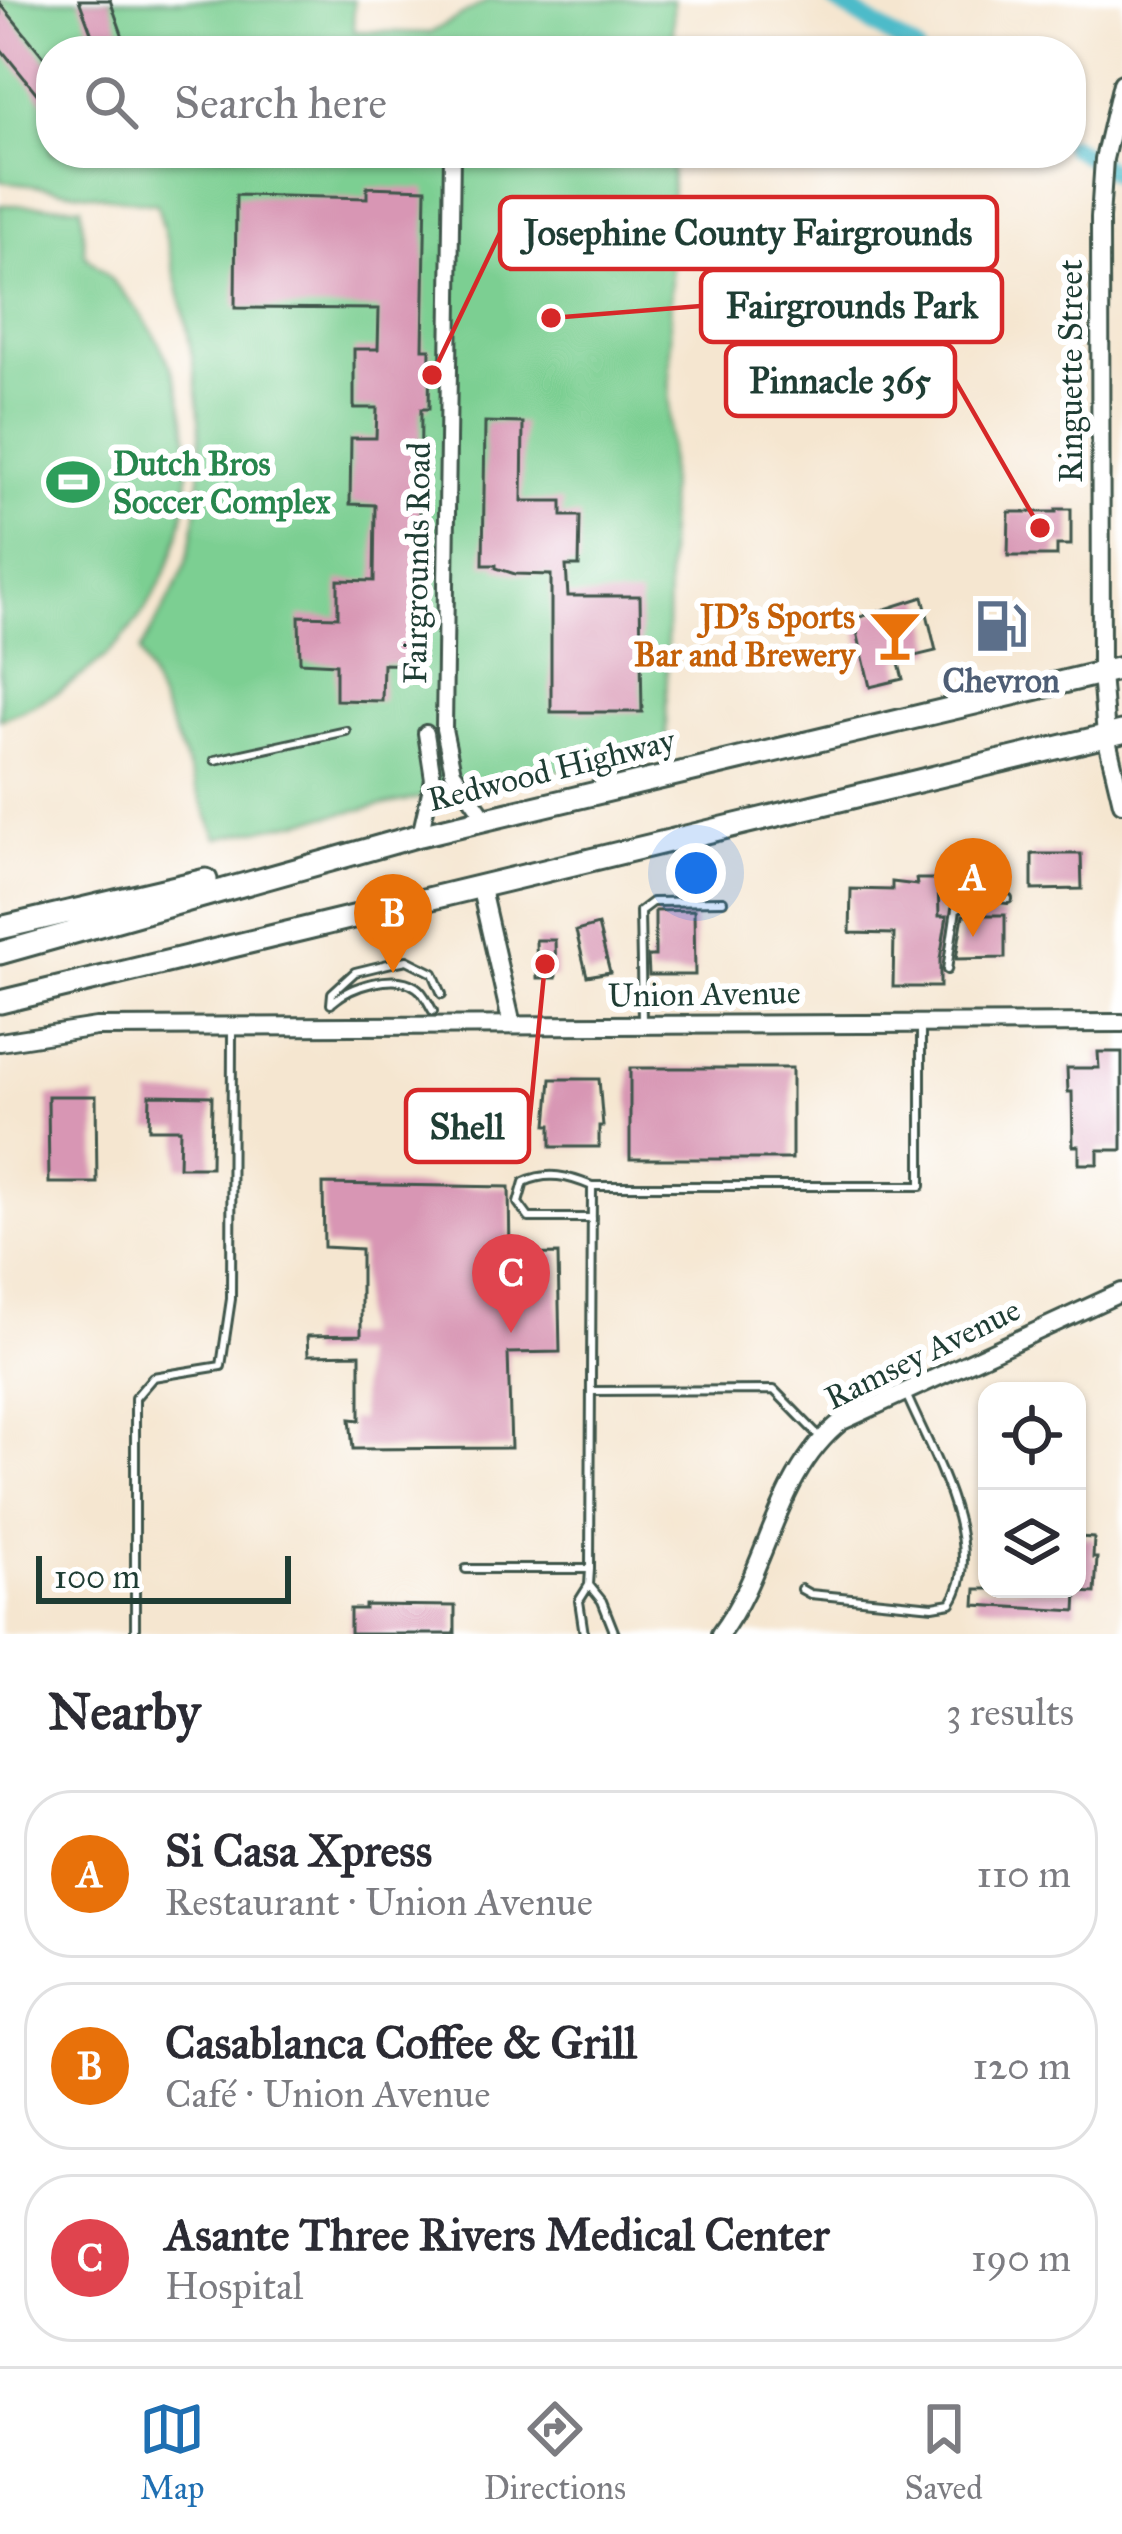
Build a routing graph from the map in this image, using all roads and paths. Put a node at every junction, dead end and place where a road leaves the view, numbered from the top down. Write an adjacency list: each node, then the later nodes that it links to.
1 (1122, 86): 3 (street, Ringuette Street)
2 (452, 168): 9 (street, Fairgrounds Road)
3 (1112, 670): 6 (street, Ringuette Street); 9 (highway, Redwood Highway)
4 (346, 731): 7 (lane)
5 (426, 733): 10 (street)
6 (1114, 734): 8 (street, Ringuette Street); 12 (highway)
7 (214, 760)
8 (1122, 803)
9 (485, 819): 10 (highway, Redwood Highway)
10 (420, 835): 11 (highway, Redwood Highway)
11 (290, 869): 15 (highway); 16 (highway, Redwood Highway)
12 (481, 885): 19 (highway); 25 (street)
13 (1008, 899): 17 (lane)
14 (723, 901): 22 (lane)
15 (0, 928)
16 (0, 953)
17 (947, 970)
18 (442, 994): 20 (lane)
19 (0, 1002)
20 (433, 1011)
21 (921, 1021): 22 (street, Union Avenue); 23 (street, Union Avenue); 27 (lane)
22 (642, 1023): 25 (street, Union Avenue)
23 (1122, 1023)
24 (232, 1025): 25 (street, Union Avenue); 26 (street, Union Avenue); 37 (lane)
25 (512, 1025)
26 (0, 1042)
27 (592, 1186): 28 (lane); 28 (lane)
28 (592, 1218): 30 (lane)
29 (1122, 1292): 31 (street, Ramsey Avenue)
30 (592, 1391): 32 (lane); 34 (lane)
31 (905, 1393): 32 (street, Ramsey Avenue); 36 (lane)
32 (820, 1438): 40 (street, Ramsey Avenue)
33 (466, 1569): 34 (lane)
34 (590, 1569): 35 (lane)
35 (589, 1586): 38 (lane); 39 (lane)
36 (801, 1589)
37 (135, 1634)
38 (584, 1634)
39 (615, 1634)
40 (720, 1634)

